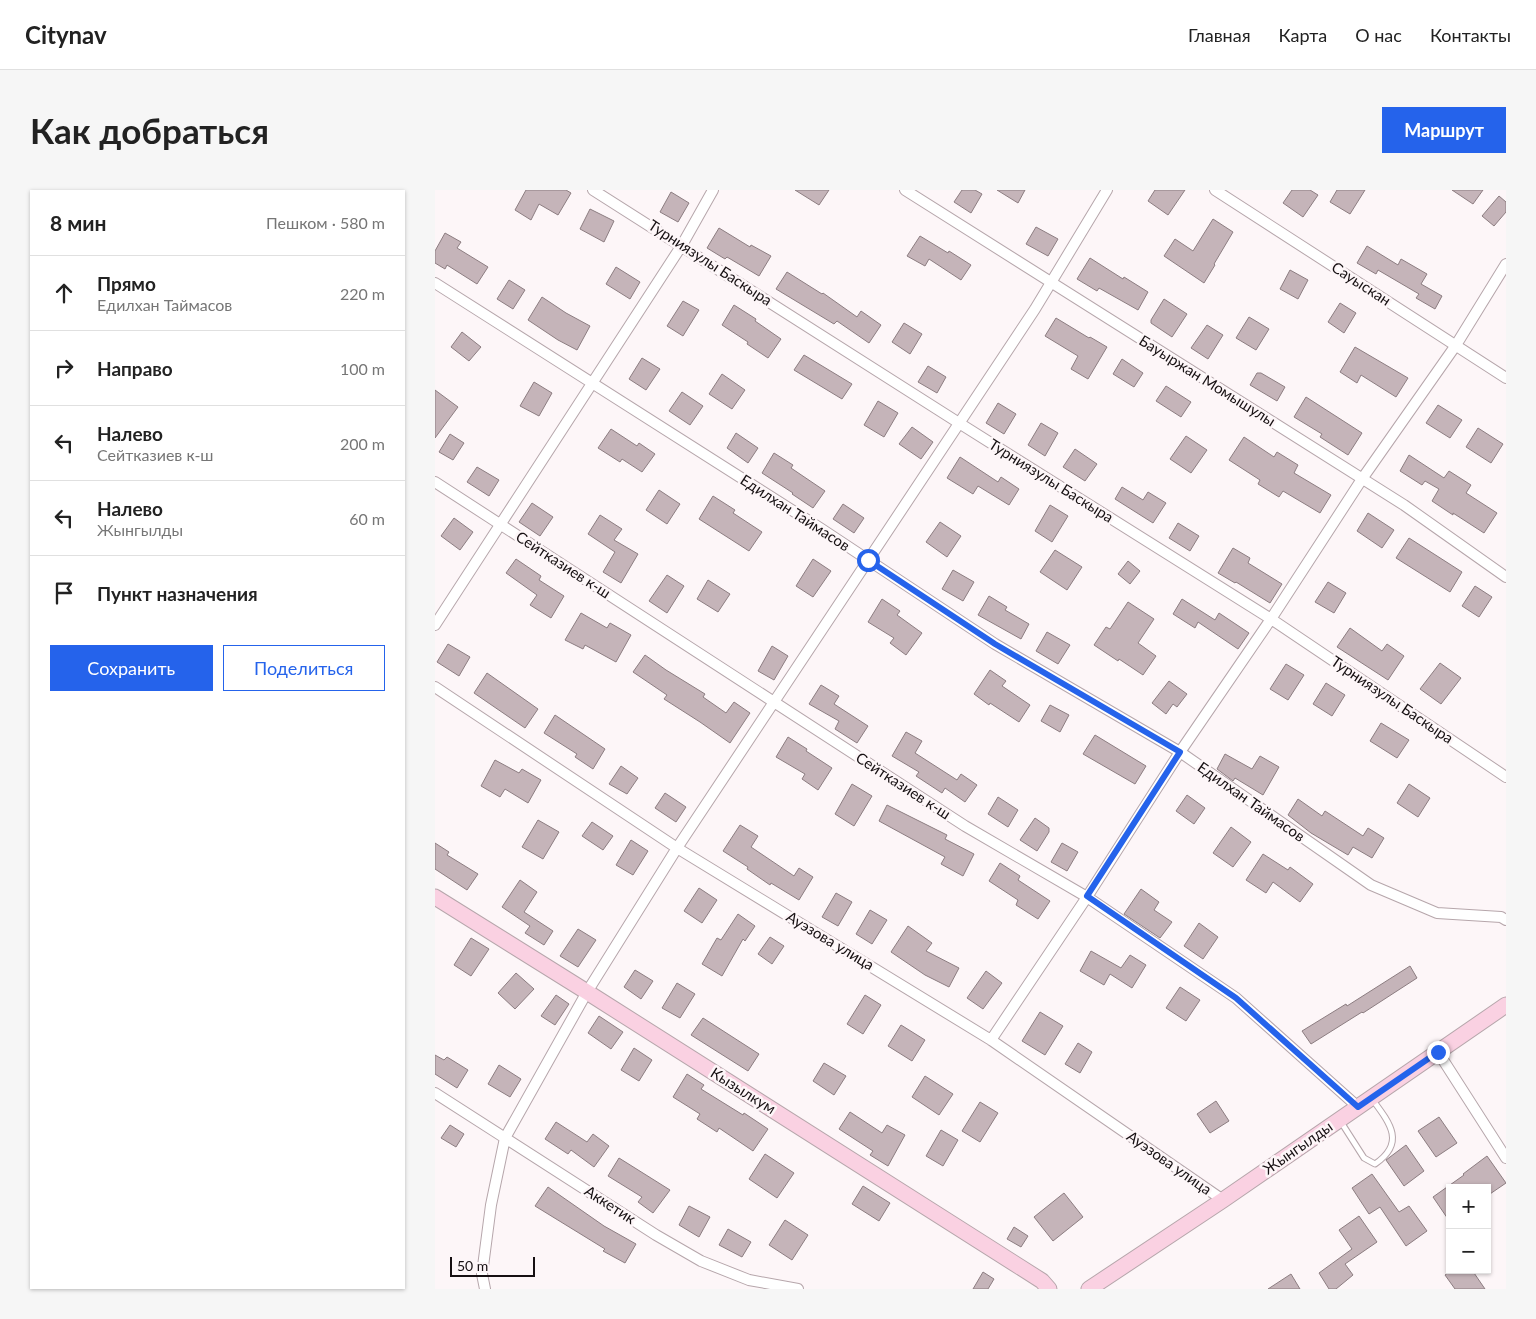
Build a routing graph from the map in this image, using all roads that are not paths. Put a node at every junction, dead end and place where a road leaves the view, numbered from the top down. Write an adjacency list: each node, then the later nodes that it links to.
1 (593, 190): 6 (street, Турниязулы Баскыра)
2 (713, 190): 6 (street)
3 (905, 190): 9 (street, Бауыржан Момышулы)
4 (1107, 190): 9 (street)
5 (1215, 190): 10 (street, Сауыскан)
6 (682, 245): 12 (street); 13 (street, Турниязулы Баскыра)
7 (1506, 264): 10 (street)
8 (435, 282): 12 (street, Едилхан Таймасов)
9 (1051, 282): 13 (street); 14 (street, Бауыржан Момышулы)
10 (1456, 345): 11 (street, Сауыскан); 14 (street)
11 (1506, 378)
12 (592, 383): 16 (street); 17 (street, Едилхан Таймасов)
13 (959, 423): 17 (street); 19 (street, Турниязулы Баскыра)
14 (1362, 479): 18 (street, Бауыржан Момышулы); 19 (street)
15 (435, 482): 16 (street, Сейтказиев к-ш)
16 (501, 524): 20 (street); 22 (street, Сейтказиев к-ш)
17 (868, 560): 22 (street); 23 (street, Едилхан Таймасов)
18 (1506, 577)
19 (1271, 619): 23 (street); 24 (street, Турниязулы Баскыра)
20 (435, 625)
21 (435, 687): 25 (street, Ауэзова улица)
22 (774, 703): 25 (street); 26 (street, Сейтказиев к-ш)
23 (1180, 752): 26 (street); 28 (street, Едилхан Таймасов)
24 (1506, 777)
25 (677, 848): 29 (street); 31 (street, Ауэзова улица)
26 (1087, 896): 31 (street); 35 (street, Сейтказиев к-ш)
27 (435, 897): 29 (street, Кызылкум)
28 (1506, 920)
29 (587, 992): 37 (street); 42 (street, Кызылкум)
30 (1506, 1005): 32 (street, Жынгылды)
31 (991, 1040): 39 (street, Ауэзова улица)
32 (1438, 1052): 34 (street, Жынгылды); 38 (street)
33 (435, 1093): 37 (street, Аккетик)
34 (1371, 1098): 35 (street, Жынгылды); 36 (lane)
35 (1358, 1107): 36 (street, Жынгылды)
36 (1339, 1120): 39 (street, Жынгылды)
37 (505, 1138): 40 (street); 41 (street, Аккетик)
38 (1506, 1158)
39 (1223, 1200): 43 (street, Жынгылды)
40 (485, 1289)
41 (798, 1289)
42 (1049, 1289)
43 (1089, 1289)

